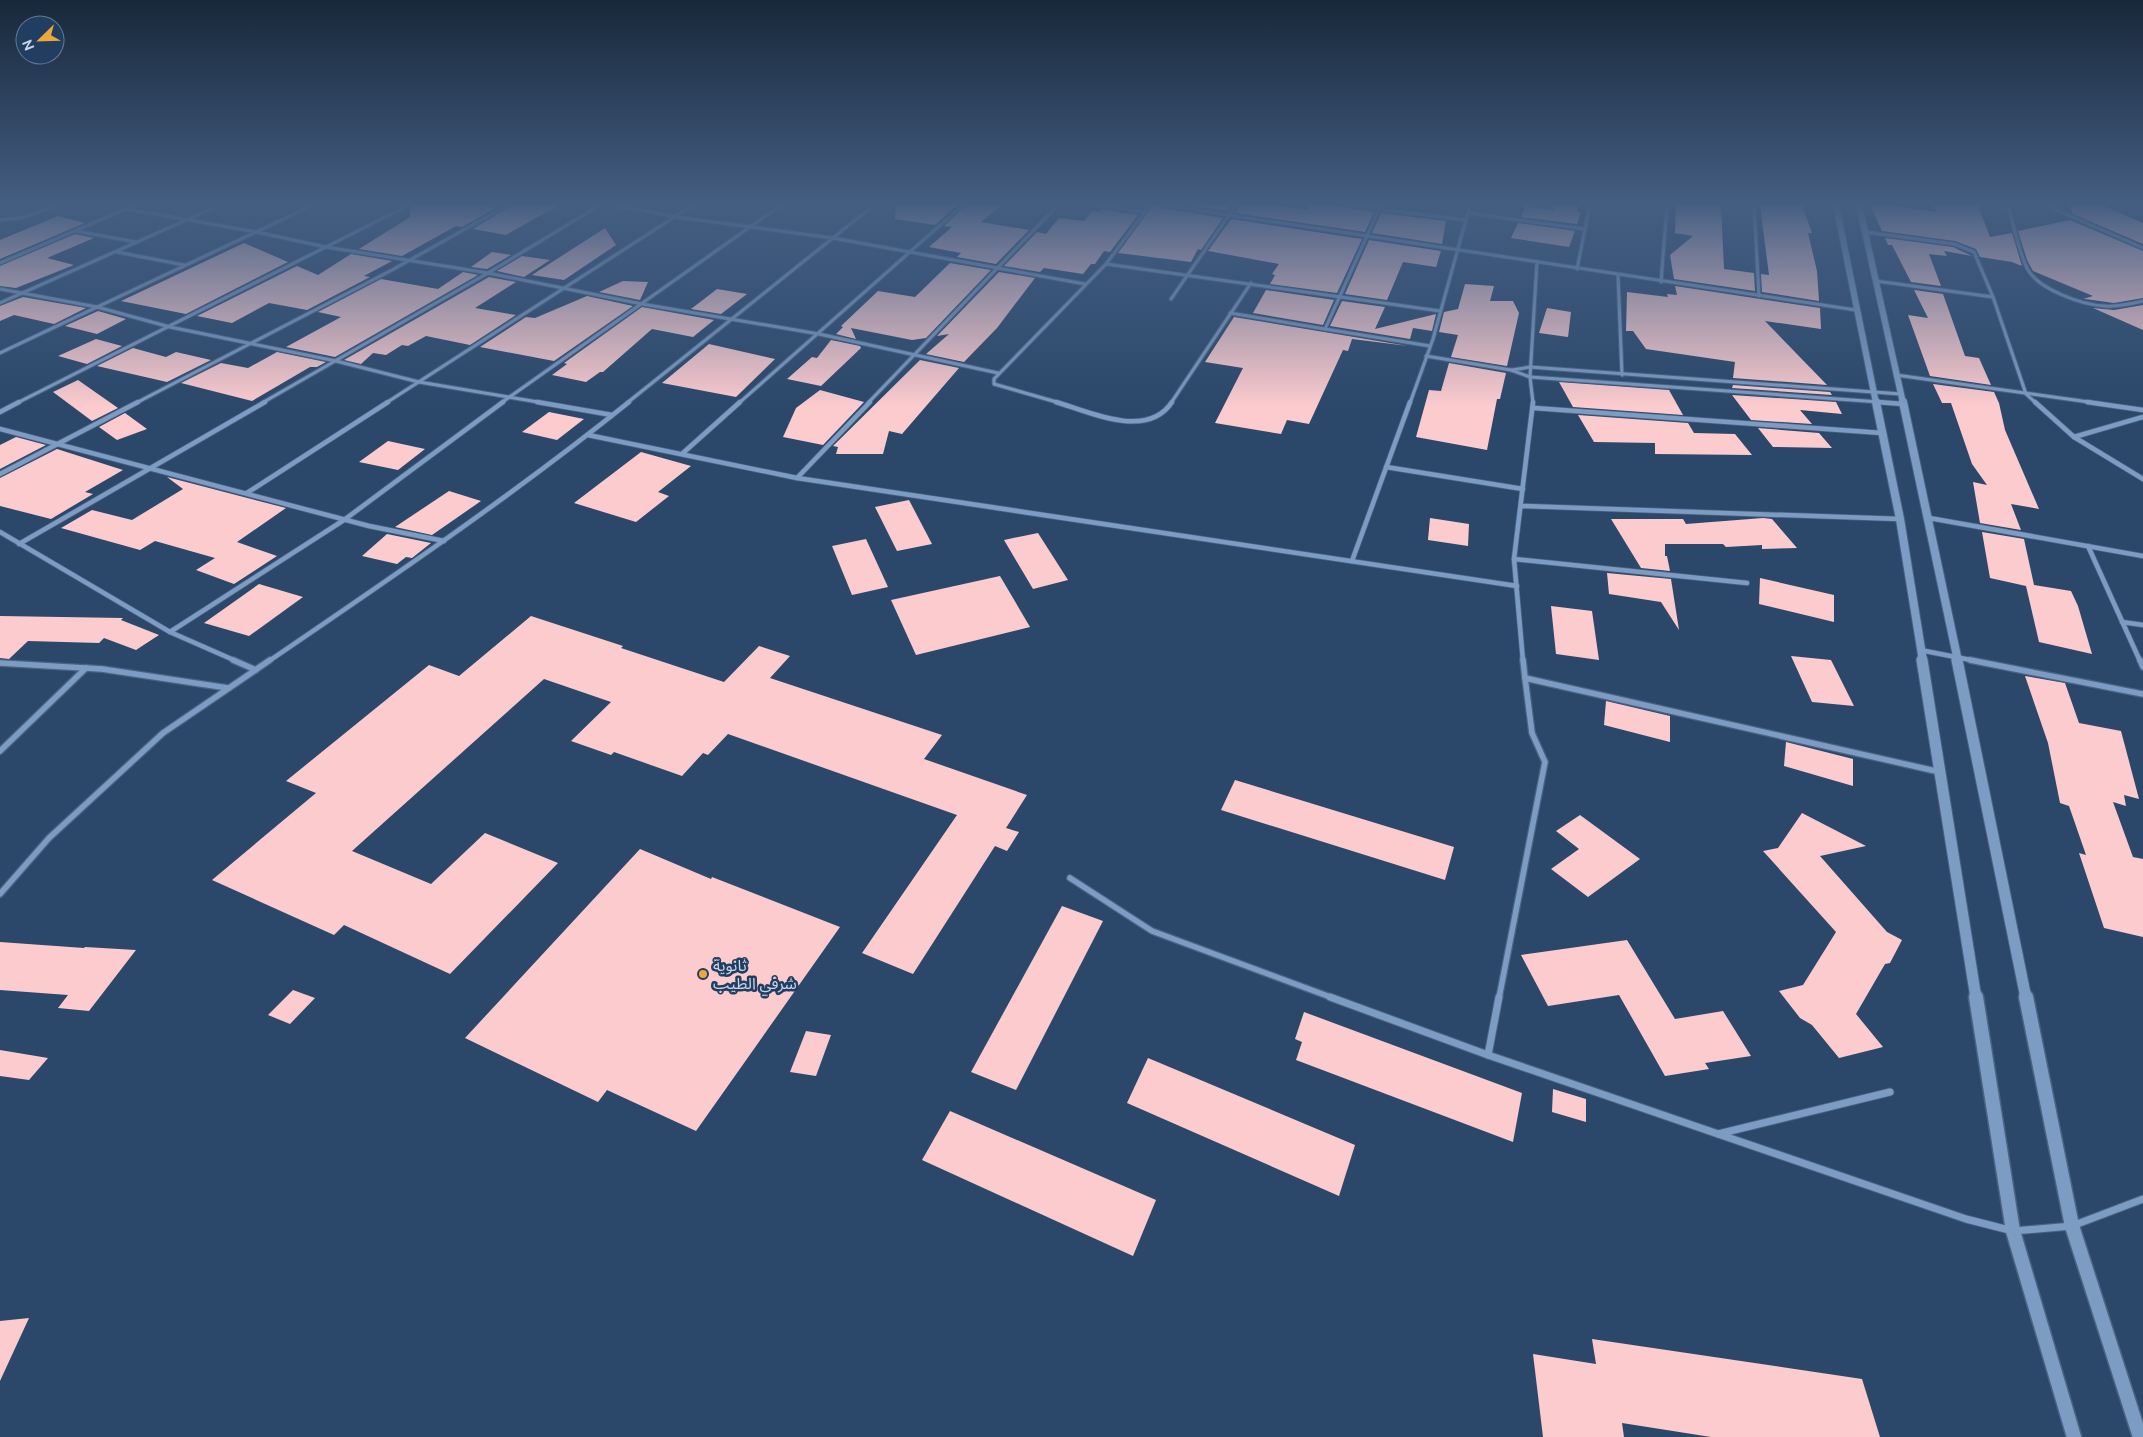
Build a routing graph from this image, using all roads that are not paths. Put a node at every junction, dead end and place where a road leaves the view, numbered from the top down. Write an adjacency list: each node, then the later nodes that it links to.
1 (70, 272): 34 (street)
2 (170, 272): 42 (street)
3 (278, 272): 47 (street)
4 (387, 272): 50 (street)
5 (482, 272): 25 (street)
6 (590, 272): 32 (street)
7 (687, 272): 41 (street)
8 (791, 272): 46 (street)
9 (890, 272): 49 (street)
10 (994, 272): 53 (street)
11 (1015, 272): 31 (street)
12 (1098, 272): 31 (street)
13 (1166, 272): 26 (street)
14 (1190, 272): 26 (street)
15 (1351, 272): 35 (street)
16 (1451, 272): 44 (street)
17 (1536, 272): 56 (street)
18 (1598, 272): 27 (street)
19 (1662, 272): 29 (street)
20 (1758, 272): 36 (street)
21 (1849, 272): 43 (main road)
22 (1874, 272): 28 (main road)
23 (1983, 272): 37 (street)
24 (2029, 272): 39 (street)
25 (488, 273): 32 (street); 55 (street)
26 (1188, 275): 30 (street); 38 (street)
27 (1618, 275): 29 (street); 59 (street)
28 (1876, 281): 37 (street); 60 (main road)
29 (1661, 282): 36 (street)
30 (1251, 283): 35 (street); 45 (street)
31 (1086, 284): 58 (street)
32 (565, 288): 41 (street); 62 (street)
33 (0, 289): 34 (street)
34 (22, 293): 40 (street); 42 (street)
35 (1341, 295): 44 (street); 48 (street)
36 (1759, 296): 43 (street)
37 (1993, 297): 63 (street)
38 (1171, 299)
39 (2143, 302)
40 (0, 303)
41 (642, 304): 46 (street); 64 (street)
42 (97, 307): 47 (street); 52 (street)
43 (1856, 310): 65 (main road)
44 (1440, 311): 51 (street)
45 (1230, 313): 48 (street); 58 (street)
46 (731, 320): 49 (street); 70 (street)
47 (170, 327): 50 (street); 69 (street)
48 (1325, 329): 51 (street)
49 (819, 334): 53 (street); 79 (street)
50 (251, 344): 55 (street); 78 (street)
51 (1430, 346): 54 (street)
52 (0, 353)
53 (915, 354): 58 (street); 83 (street)
54 (1426, 356): 57 (street); 80 (street)
55 (336, 361): 62 (street); 81 (street)
56 (1530, 367): 57 (street); 59 (street); 61 (street)
57 (1511, 370): 61 (street)
58 (998, 373)
59 (1622, 375): 65 (street)
60 (1896, 375): 63 (street); 66 (main road)
61 (1530, 377): 65 (street); 67 (street)
62 (419, 382): 64 (street); 86 (street)
63 (2026, 394): 68 (street); 77 (street)
64 (510, 396): 70 (street); 90 (street)
65 (1875, 397): 66 (street); 66 (street); 75 (main road)
66 (1902, 399): 88 (main road)
67 (1534, 408): 75 (street); 85 (street)
68 (2143, 410)
69 (0, 412)
70 (612, 415): 76 (street)
71 (2143, 417): 72 (street)
72 (2134, 419): 73 (street); 77 (street)
73 (2143, 424)
74 (0, 429): 78 (street)
75 (1882, 433): 89 (main road)
76 (588, 435): 79 (street); 94 (street)
77 (2074, 437): 84 (street)
78 (58, 444): 81 (street); 82 (street)
79 (683, 453): 83 (street)
80 (1386, 467): 85 (street); 99 (street)
81 (152, 468): 86 (street); 95 (street)
82 (0, 474)
83 (797, 478): 99 (street)
84 (2143, 479)
85 (1523, 489): 87 (street)
86 (247, 493): 90 (street)
87 (1521, 506): 89 (street); 98 (street)
88 (1929, 518): 96 (street); 106 (main road)
89 (1900, 519): 105 (main road)
90 (344, 520): 94 (street); 104 (street)
91 (0, 532): 93 (street)
92 (0, 537): 93 (street)
93 (8, 537): 95 (street)
94 (445, 541): 110 (street)
95 (20, 544): 104 (street)
96 (2088, 546): 97 (street); 102 (street)
97 (2143, 556)
98 (1514, 559): 100 (street); 101 (street)
99 (1352, 561): 101 (street)
100 (1747, 583)
101 (1517, 586): 111 (street)
102 (2122, 622): 103 (street); 108 (street)
103 (2143, 625)
104 (170, 632): 110 (street)
105 (1920, 650): 106 (street); 115 (main road)
106 (1957, 657): 113 (street); 122 (main road)
107 (0, 663): 109 (street)
108 (2143, 667)
109 (86, 668): 112 (street); 114 (street)
110 (256, 670): 112 (street)
111 (1525, 678): 115 (street); 118 (street)
112 (229, 688): 117 (street)
113 (2143, 694)
114 (0, 751)
115 (1940, 772): 123 (main road)
116 (1070, 878): 118 (street)
117 (0, 894)
118 (1488, 1055): 120 (street)
119 (1890, 1092): 120 (street)
120 (1716, 1134): 123 (street)
121 (2143, 1198): 122 (street)
122 (2072, 1226): 123 (street); 125 (main road)
123 (2013, 1231): 124 (main road)
124 (2074, 1437)
125 (2140, 1437)

